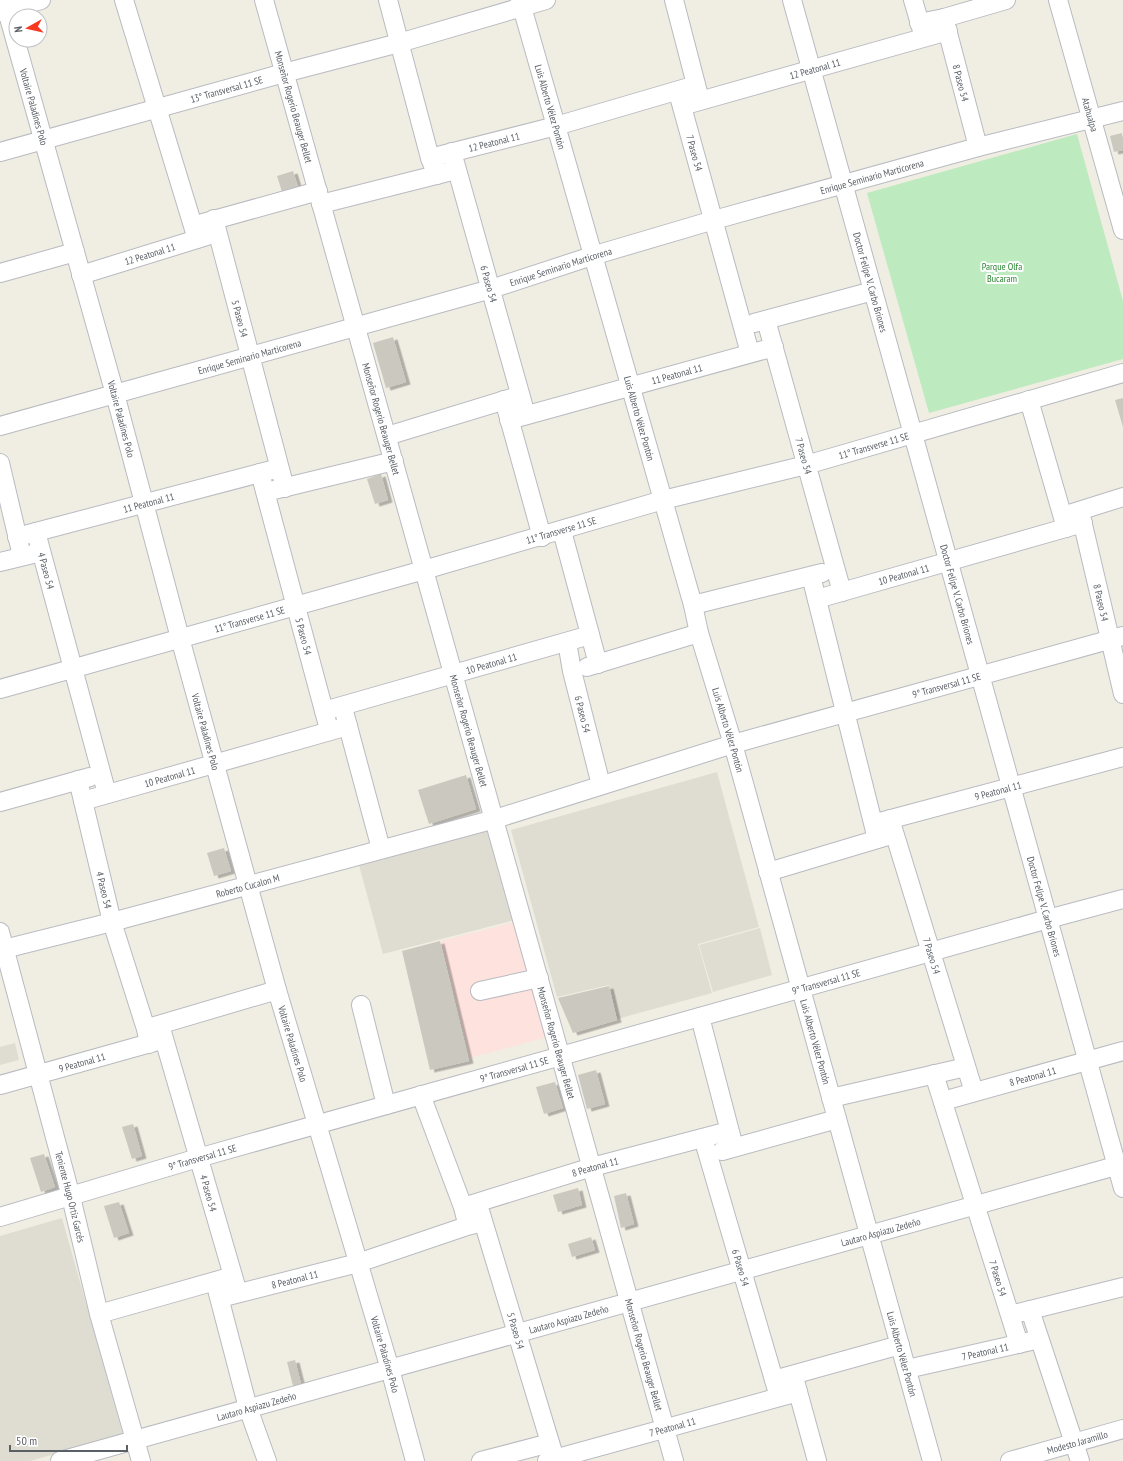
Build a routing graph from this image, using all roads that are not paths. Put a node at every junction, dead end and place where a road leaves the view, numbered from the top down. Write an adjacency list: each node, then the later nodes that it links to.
1 (41, 0): 12 (street)
2 (264, 0): 17 (street, Monseñor Rogerio Beauger Bellet)
3 (388, 0): 15 (street)
4 (546, 0): 11 (street, 13° Transversal 11 SE)
5 (674, 0): 18 (street)
6 (792, 0): 16 (street, Doctor Felipe V. Carbo Briones)
7 (913, 0): 14 (street)
8 (1006, 0): 13 (street, 12 Peatonal 11)
9 (1058, 0): 22 (street, Atahualpa)
10 (127, 1): 20 (street)
11 (521, 3): 15 (street, 13° Transversal 11 SE); 23 (street, Luis Alberto Vélez Pontón)
12 (4, 8): 24 (street, Voltaire Paladines Polo)
13 (946, 25): 14 (street, 12 Peatonal 11); 25 (street, 8 Paseo 54)
14 (922, 31): 16 (street, 12 Peatonal 11)
15 (399, 43): 17 (street, 13° Transversal 11 SE); 28 (street)
16 (812, 70): 18 (street, 12 Peatonal 11); 31 (street, Doctor Felipe V. Carbo Briones)
17 (284, 73): 20 (street, 13° Transversal 11 SE); 32 (street, Monseñor Rogerio Beauger Bellet)
18 (698, 93): 19 (street, 12 Peatonal 11)
19 (680, 99): 23 (street, 12 Peatonal 11); 33 (street, 7 Paseo 54)
20 (157, 108): 24 (street, 13° Transversal 11 SE); 36 (street)
21 (1123, 111): 22 (street, Enrique Seminario Marticorena)
22 (1092, 119): 25 (street, Enrique Seminario Marticorena); 35 (street, Atahualpa)
23 (556, 126): 27 (street, 12 Peatonal 11); 38 (street, Luis Alberto Vélez Pontón)
24 (43, 140): 26 (street, 13° Transversal 11 SE); 37 (street, Voltaire Paladines Polo)
25 (978, 147): 31 (street, Enrique Seminario Marticorena)
26 (0, 152)
27 (452, 152): 28 (street, 12 Peatonal 11); 29 (street, 6 Paseo 54)
28 (430, 158): 30 (street)
29 (457, 170): 30 (street, 12 Peatonal 11); 41 (street, 6 Paseo 54)
30 (437, 175): 32 (street, 12 Peatonal 11)
31 (843, 184): 33 (street, Enrique Seminario Marticorena); 42 (street, Doctor Felipe V. Carbo Briones)
32 (319, 198): 34 (street, 12 Peatonal 11); 45 (street, Monseñor Rogerio Beauger Bellet)
33 (714, 220): 38 (street, Enrique Seminario Marticorena); 44 (street, 7 Paseo 54)
34 (216, 226): 36 (street, 12 Peatonal 11); 48 (street, 5 Paseo 54)
35 (1123, 230)
36 (194, 232): 40 (street, 12 Peatonal 11)
37 (75, 252): 39 (street); 40 (street, Voltaire Paladines Polo)
38 (592, 256): 41 (street, Enrique Seminario Marticorena); 50 (street, Luis Alberto Vélez Pontón)
39 (0, 273)
40 (81, 276): 51 (street, Voltaire Paladines Polo)
41 (491, 290): 45 (street, Enrique Seminario Marticorena); 52 (street, 6 Paseo 54)
42 (873, 291): 43 (street); 56 (street, Doctor Felipe V. Carbo Briones)
43 (766, 320): 44 (street); 46 (street, 7 Paseo 54)
44 (743, 326): 47 (street, 7 Paseo 54)
45 (356, 327): 48 (street, Enrique Seminario Marticorena); 57 (street, Monseñor Rogerio Beauger Bellet)
46 (774, 347): 47 (street, 11 Peatonal 11); 60 (street, 7 Paseo 54)
47 (750, 353): 50 (street, 11 Peatonal 11)
48 (250, 356): 51 (street, Enrique Seminario Marticorena); 61 (street, 5 Paseo 54)
49 (1123, 373): 53 (street, 11° Transverse 11 SE)
50 (630, 387): 54 (street, 11 Peatonal 11); 66 (street, Luis Alberto Vélez Pontón)
51 (115, 394): 55 (street, Enrique Seminario Marticorena); 67 (street, Voltaire Paladines Polo)
52 (512, 398): 54 (street, 6 Paseo 54); 57 (street)
53 (1029, 400): 56 (street, 11° Transverse 11 SE); 69 (street)
54 (518, 418): 72 (street, 6 Paseo 54)
55 (0, 426)
56 (913, 434): 60 (street, 11° Transverse 11 SE); 77 (street, Doctor Felipe V. Carbo Briones)
57 (386, 436): 58 (street, Monseñor Rogerio Beauger Bellet)
58 (394, 461): 63 (street); 78 (street, Monseñor Rogerio Beauger Bellet)
59 (0, 463): 73 (street, 4 Paseo 54)
60 (806, 465): 66 (street, 11° Transverse 11 SE); 79 (street, 7 Paseo 54)
61 (279, 468): 62 (street, 11 Peatonal 11); 63 (street, 5 Paseo 54)
62 (260, 473): 64 (street, 5 Paseo 54); 67 (street, 11 Peatonal 11)
63 (284, 488): 64 (street)
64 (265, 493): 84 (street, 5 Paseo 54)
65 (1123, 498): 68 (street, 10 Peatonal 11)
66 (663, 500): 70 (street, 11° Transverse 11 SE); 83 (street, Luis Alberto Vélez Pontón)
67 (144, 503): 71 (street, 11 Peatonal 11); 88 (street, Voltaire Paladines Polo)
68 (1081, 517): 69 (street, 10 Peatonal 11); 87 (street, 8 Paseo 54)
69 (1064, 522): 77 (street, 10 Peatonal 11)
70 (562, 531): 72 (street, 11° Transverse 11 SE); 86 (street)
71 (36, 532): 73 (street, 11 Peatonal 11); 74 (street, 4 Paseo 54)
72 (542, 536): 78 (street, 11° Transverse 11 SE)
73 (17, 537): 75 (street, 4 Paseo 54)
74 (42, 552): 75 (street); 91 (street, 4 Paseo 54)
75 (22, 556): 76 (street)
76 (0, 562)
77 (948, 562): 81 (street, 10 Peatonal 11); 94 (street, Doctor Felipe V. Carbo Briones)
78 (424, 570): 84 (street, 11° Transverse 11 SE); 93 (street, Monseñor Rogerio Beauger Bellet)
79 (835, 570): 80 (street); 81 (street, 7 Paseo 54)
80 (811, 576): 82 (street, 7 Paseo 54); 83 (street)
81 (842, 592): 82 (street, 10 Peatonal 11)
82 (817, 599): 99 (street, 7 Paseo 54)
83 (693, 605): 85 (street, Luis Alberto Vélez Pontón)
84 (296, 606): 88 (street, 11° Transverse 11 SE); 98 (street, 5 Paseo 54)
85 (699, 633): 90 (street); 102 (street, Luis Alberto Vélez Pontón)
86 (590, 635): 89 (street, 10 Peatonal 11); 90 (street)
87 (1117, 637): 94 (street, 9° Transversal 11 SE); 96 (street, 8 Paseo 54)
88 (180, 638): 91 (street, 11° Transverse 11 SE); 104 (street, Voltaire Paladines Polo)
89 (567, 642): 92 (street, 6 Paseo 54); 93 (street, 10 Peatonal 11)
90 (598, 664): 92 (street)
91 (74, 667): 95 (street, 11° Transverse 11 SE); 105 (street, 4 Paseo 54)
92 (572, 671): 107 (street, 6 Paseo 54)
93 (454, 674): 97 (street, 10 Peatonal 11); 112 (street, Monseñor Rogerio Beauger Bellet)
94 (980, 675): 99 (street, 9° Transversal 11 SE); 108 (street, Doctor Felipe V. Carbo Briones)
95 (0, 689)
96 (1123, 694)
97 (342, 705): 98 (street, 10 Peatonal 11); 100 (street)
98 (324, 711): 101 (street, 5 Paseo 54)
99 (845, 712): 102 (street, 9° Transversal 11 SE); 113 (street, 7 Paseo 54)
100 (348, 726): 101 (street, 10 Peatonal 11); 114 (street)
101 (329, 731): 104 (street, 10 Peatonal 11)
102 (732, 744): 107 (street, 9° Transversal 11 SE); 115 (street, Luis Alberto Vélez Pontón)
103 (1122, 761): 108 (street, 9 Peatonal 11)
104 (214, 764): 109 (street, 10 Peatonal 11); 116 (street, Voltaire Paladines Polo)
105 (102, 774): 106 (street); 109 (street, 4 Paseo 54)
106 (78, 780): 110 (street, 4 Paseo 54); 111 (street)
107 (601, 785): 112 (street, 9° Transversal 11 SE)
108 (1011, 786): 113 (street, 9 Peatonal 11); 118 (street, Doctor Felipe V. Carbo Briones)
109 (107, 794): 110 (street, 10 Peatonal 11)
110 (83, 801): 119 (street, 4 Paseo 54)
111 (0, 802)
112 (494, 819): 114 (street, Roberto Cucalon M); 122 (street, Monseñor Rogerio Beauger Bellet)
113 (884, 829): 115 (street, 9 Peatonal 11); 121 (street, 7 Paseo 54)
114 (381, 849): 116 (street, Roberto Cucalon M)
115 (768, 872): 123 (street, Luis Alberto Vélez Pontón)
116 (248, 886): 119 (street, Roberto Cucalon M); 124 (street, Voltaire Paladines Polo)
117 (1123, 900): 118 (street, 9° Transversal 11 SE)
118 (1048, 919): 121 (street, 9° Transversal 11 SE); 131 (street, Doctor Felipe V. Carbo Briones)
119 (112, 922): 120 (street, Roberto Cucalon M); 128 (street, 4 Paseo 54)
120 (2, 944): 134 (street, Teniente Hugo Ortiz Garcés)
121 (931, 953): 123 (street, 9° Transversal 11 SE); 132 (street, 7 Paseo 54)
122 (539, 978): 125 (street); 130 (street, Monseñor Rogerio Beauger Bellet)
123 (801, 988): 127 (street, 9° Transversal 11 SE); 138 (street, Luis Alberto Vélez Pontón)
124 (277, 990): 128 (street, 9 Peatonal 11); 142 (street, Voltaire Paladines Polo)
125 (480, 991)
126 (361, 1005): 140 (street)
127 (700, 1016): 130 (street, 9° Transversal 11 SE); 144 (street)
128 (155, 1034): 134 (street, 9 Peatonal 11); 146 (street, 4 Paseo 54)
129 (1123, 1051): 131 (street, 8 Peatonal 11)
130 (561, 1056): 137 (street, 9° Transversal 11 SE); 148 (street, Monseñor Rogerio Beauger Bellet)
131 (1087, 1061): 136 (street, 8 Peatonal 11); 147 (street, Doctor Felipe V. Carbo Briones)
132 (966, 1067): 133 (street); 136 (street, 7 Paseo 54)
133 (934, 1074): 138 (street); 139 (street, 7 Paseo 54)
134 (38, 1075): 135 (street, 9 Peatonal 11); 150 (street, Teniente Hugo Ortiz Garcés)
135 (0, 1085)
136 (974, 1092): 139 (street, 8 Peatonal 11)
137 (421, 1095): 140 (street, 9° Transversal 11 SE); 151 (street, 5 Paseo 54)
138 (831, 1098): 141 (street, Luis Alberto Vélez Pontón)
139 (943, 1101): 152 (street, 7 Paseo 54)
140 (386, 1105): 142 (street, 9° Transversal 11 SE)
141 (837, 1119): 144 (street, 8 Peatonal 11); 155 (street, Luis Alberto Vélez Pontón)
142 (317, 1125): 146 (street, 9° Transversal 11 SE); 156 (street, Voltaire Paladines Polo)
143 (703, 1138): 144 (street, 8 Peatonal 11); 145 (street, 6 Paseo 54); 148 (street, 8 Peatonal 11)
144 (732, 1139): 145 (street, 8 Peatonal 11)
145 (708, 1155): 157 (street, 6 Paseo 54)
146 (198, 1158): 150 (street, 9° Transversal 11 SE); 159 (street, 4 Paseo 54)
147 (1120, 1165): 149 (street, Doctor Felipe V. Carbo Briones); 152 (street, Lautaro Aspiazu Zedeño)
148 (592, 1166): 151 (street, 8 Peatonal 11); 160 (street, Monseñor Rogerio Beauger Bellet)
149 (1123, 1188)
150 (70, 1197): 153 (street, 9° Transversal 11 SE); 162 (street, Teniente Hugo Ortiz Garcés)
151 (470, 1205): 154 (street, 5 Paseo 54)
152 (975, 1205): 155 (street, Lautaro Aspiazu Zedeño); 163 (street, 7 Paseo 54)
153 (0, 1217)
154 (475, 1224): 156 (street, 8 Peatonal 11); 164 (street, 5 Paseo 54)
155 (869, 1235): 157 (street, Lautaro Aspiazu Zedeño); 167 (street, Luis Alberto Vélez Pontón)
156 (358, 1263): 159 (street, 8 Peatonal 11); 168 (street, Voltaire Paladines Polo)
157 (742, 1270): 160 (street, Lautaro Aspiazu Zedeño); 171 (street, 6 Paseo 54)
158 (1123, 1286): 161 (street)
159 (226, 1287): 162 (street, 8 Peatonal 11); 174 (street, 4 Paseo 54)
160 (630, 1302): 164 (street, Lautaro Aspiazu Zedeño); 175 (street, Monseñor Rogerio Beauger Bellet)
161 (1030, 1310): 163 (street); 165 (street)
162 (99, 1314): 177 (street, Teniente Hugo Ortiz Garcés)
163 (1010, 1315): 166 (street, 7 Paseo 54)
164 (516, 1334): 168 (street, Lautaro Aspiazu Zedeño); 179 (street, 5 Paseo 54)
165 (1040, 1339): 166 (street, 7 Peatonal 11); 178 (street)
166 (1019, 1344): 169 (street, 7 Peatonal 11)
167 (900, 1345): 169 (street, Luis Alberto Vélez Pontón); 170 (street)
168 (390, 1369): 174 (street, Lautaro Aspiazu Zedeño); 183 (street, Voltaire Paladines Polo)
169 (907, 1369): 187 (street, Luis Alberto Vélez Pontón)
170 (793, 1374): 171 (street); 172 (street)
171 (774, 1380): 173 (street, 6 Paseo 54)
172 (798, 1392): 173 (street, 7 Peatonal 11); 186 (street)
173 (779, 1397): 175 (street, 7 Peatonal 11)
174 (248, 1408): 177 (street, Lautaro Aspiazu Zedeño); 182 (street, 4 Paseo 54)
175 (665, 1428): 179 (street, 7 Peatonal 11); 185 (street, Monseñor Rogerio Beauger Bellet)
176 (1123, 1429): 178 (street, Modesto Jaramillo)
177 (135, 1440): 180 (street, Lautaro Aspiazu Zedeño); 181 (street, Teniente Hugo Ortiz Garcés)
178 (1075, 1443): 188 (street, Modesto Jaramillo); 189 (street)
179 (546, 1454): 184 (street, 7 Peatonal 11)
180 (60, 1461)
181 (141, 1461)
182 (267, 1461)
183 (415, 1461)
184 (481, 1461)
185 (674, 1461)
186 (817, 1461)
187 (932, 1461)
188 (1010, 1461)
189 (1080, 1461)

